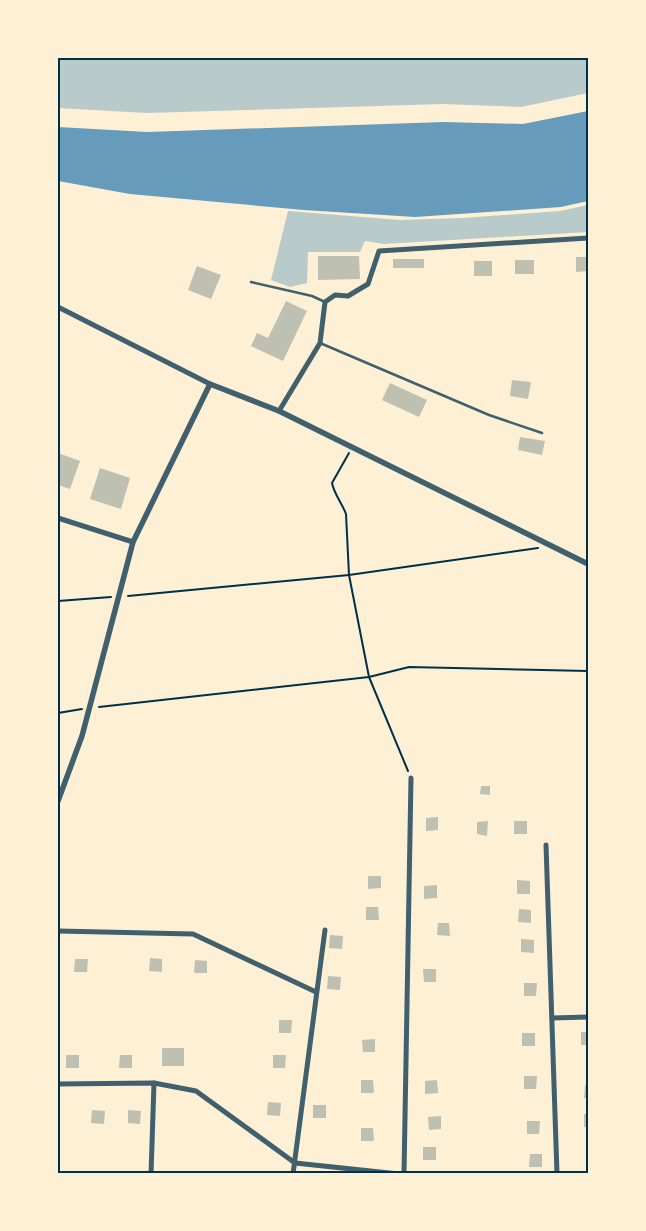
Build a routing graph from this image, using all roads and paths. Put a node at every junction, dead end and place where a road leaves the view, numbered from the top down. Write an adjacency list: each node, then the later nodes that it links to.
1 (588, 238): 3 (street)
2 (250, 282): 3 (lane)
3 (325, 302): 5 (street)
4 (58, 307): 6 (street)
5 (320, 343): 7 (street); 8 (lane)
6 (210, 384): 7 (street); 11 (street)
7 (279, 411): 9 (street)
8 (542, 433)
9 (352, 447): 12 (street); 14 (path)
10 (58, 518): 11 (street)
11 (133, 542): 15 (street)
12 (552, 546): 13 (street); 14 (path)
13 (588, 564)
14 (349, 575): 15 (path); 18 (path)
15 (119, 597): 16 (path); 19 (street)
16 (58, 601)
17 (588, 671): 18 (path)
18 (369, 676): 19 (path); 21 (path)
19 (90, 708): 20 (path); 22 (street)
20 (58, 713)
21 (411, 778): 35 (street)
22 (58, 801)
23 (546, 845): 28 (street)
24 (325, 930): 26 (street)
25 (58, 931): 26 (street)
26 (316, 992): 31 (street)
27 (588, 1017): 28 (street)
28 (552, 1018): 36 (street)
29 (58, 1084): 30 (street)
30 (154, 1084): 31 (street); 32 (street)
31 (295, 1163): 33 (street); 34 (street)
32 (150, 1174)
33 (293, 1174)
34 (399, 1174)
35 (404, 1174)
36 (557, 1174)

